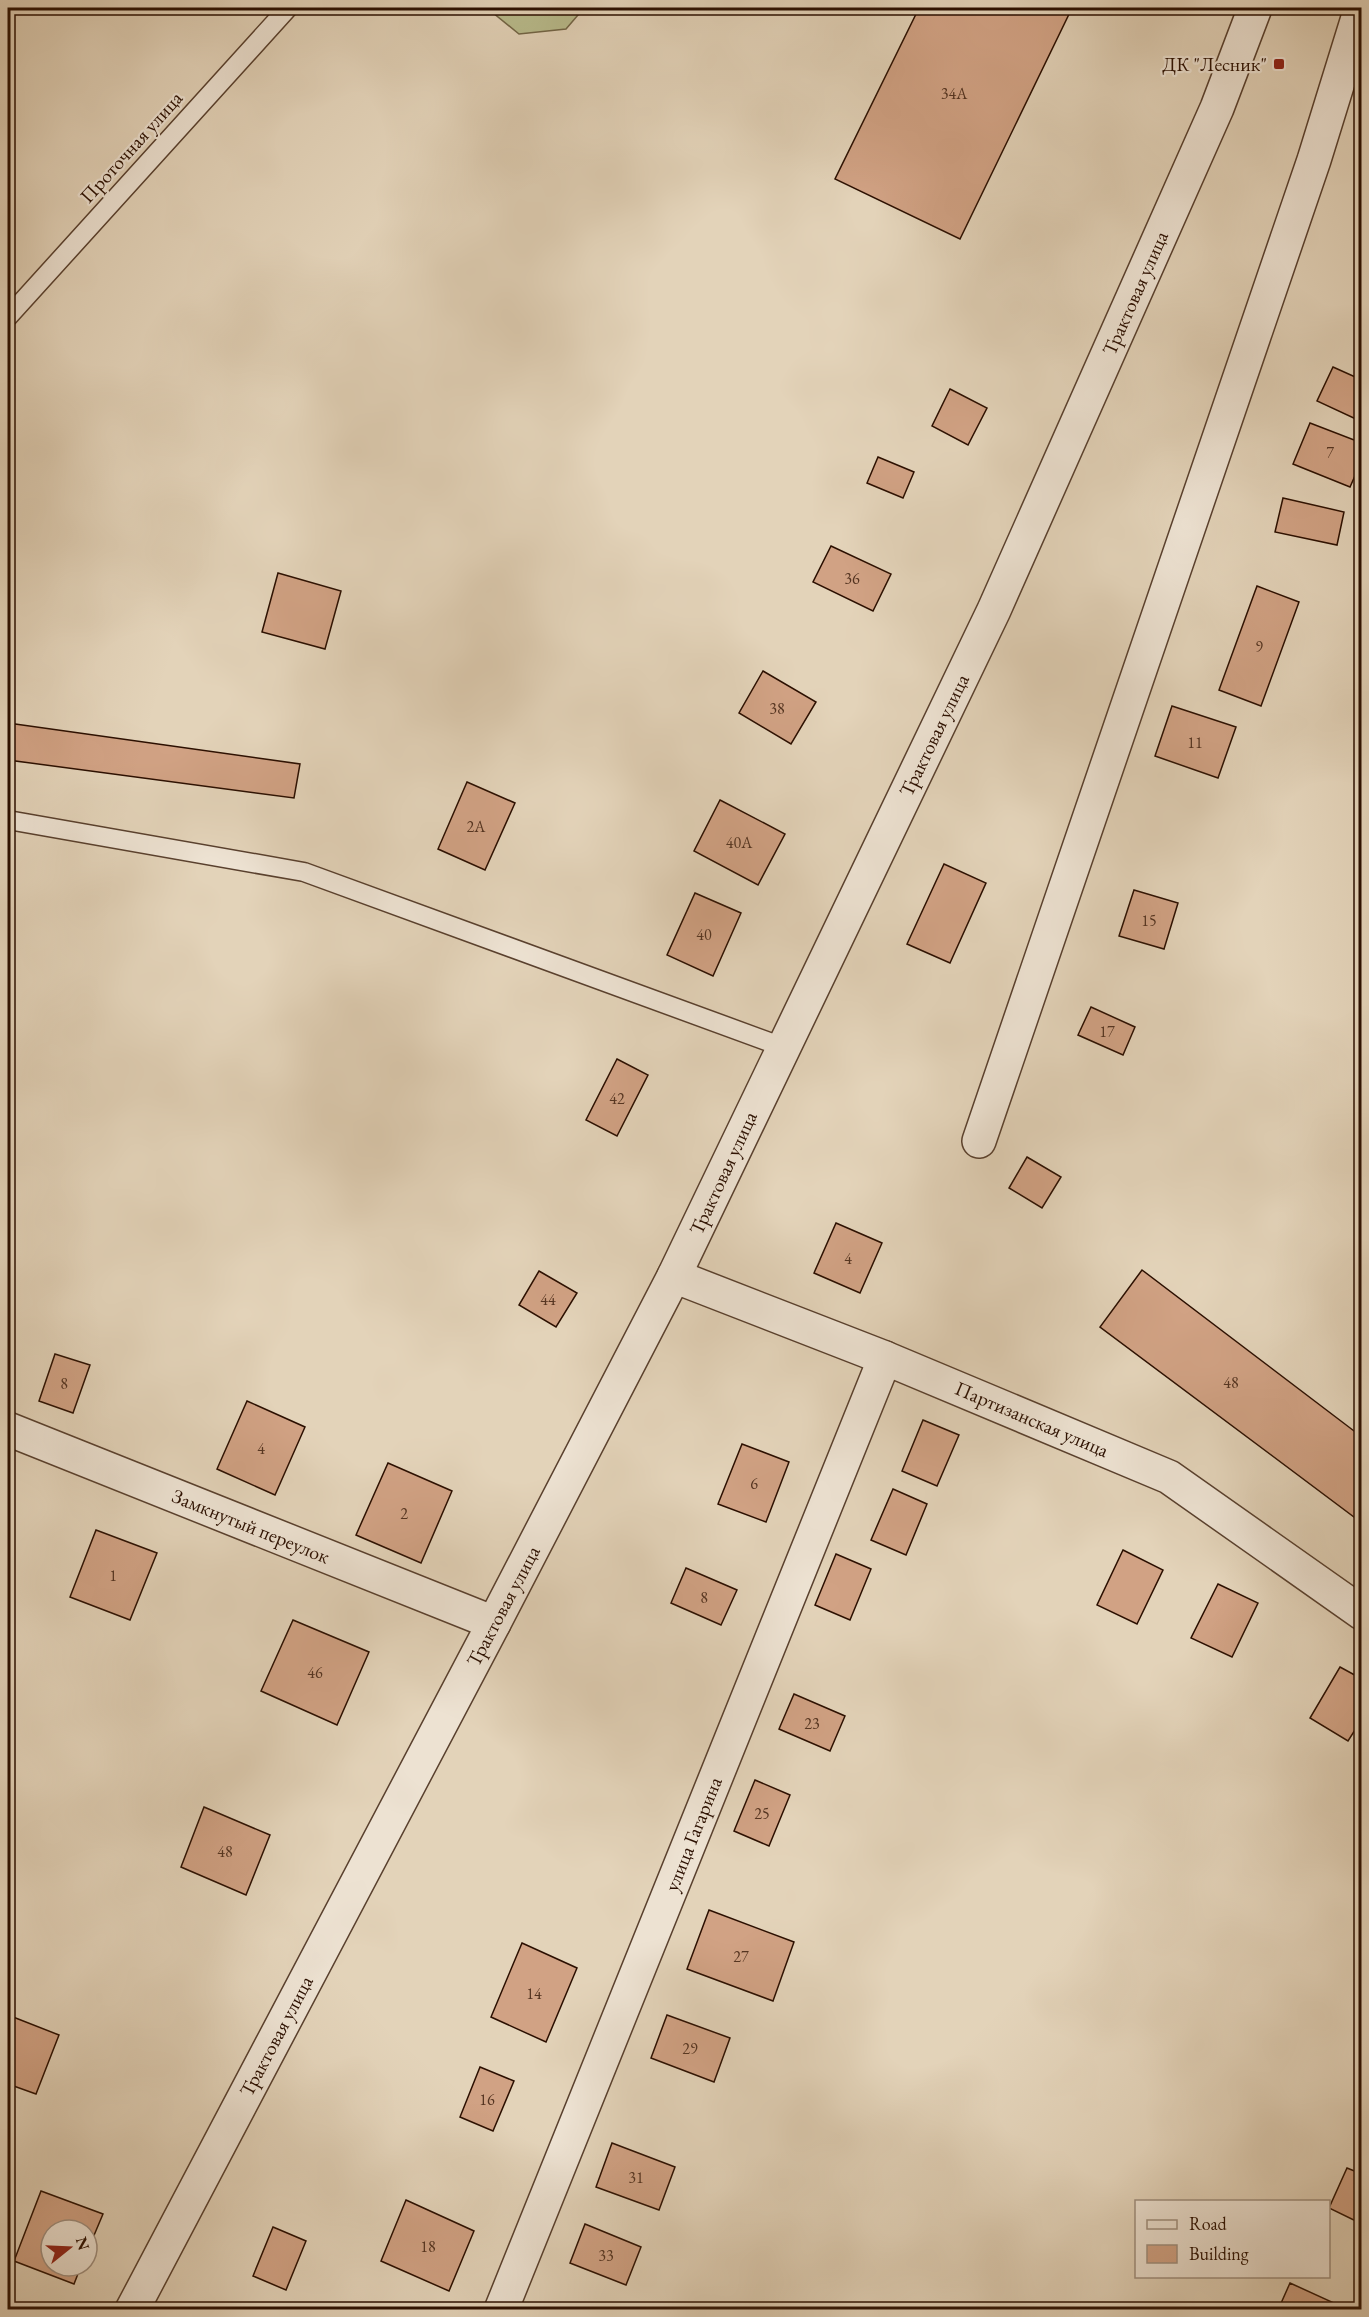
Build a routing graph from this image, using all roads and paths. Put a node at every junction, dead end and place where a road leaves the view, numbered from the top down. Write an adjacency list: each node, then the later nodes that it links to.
1 (288, 8): 4 (lane, Проточная улица)
2 (1255, 8): 6 (street, Трактовая улица)
3 (1361, 8): 7 (street)
4 (8, 317)
5 (8, 820): 6 (lane)
6 (783, 1047): 8 (street, Трактовая улица)
7 (979, 1141)
8 (674, 1276): 9 (street, Партизанская улица); 12 (street, Трактовая улица)
9 (885, 1358): 11 (street, Партизанская улица); 14 (street, улица Гагарина)
10 (8, 1429): 12 (street, Замкнутый переулок)
11 (1362, 1614)
12 (494, 1623): 13 (street, Трактовая улица)
13 (132, 2310)
14 (501, 2310)

